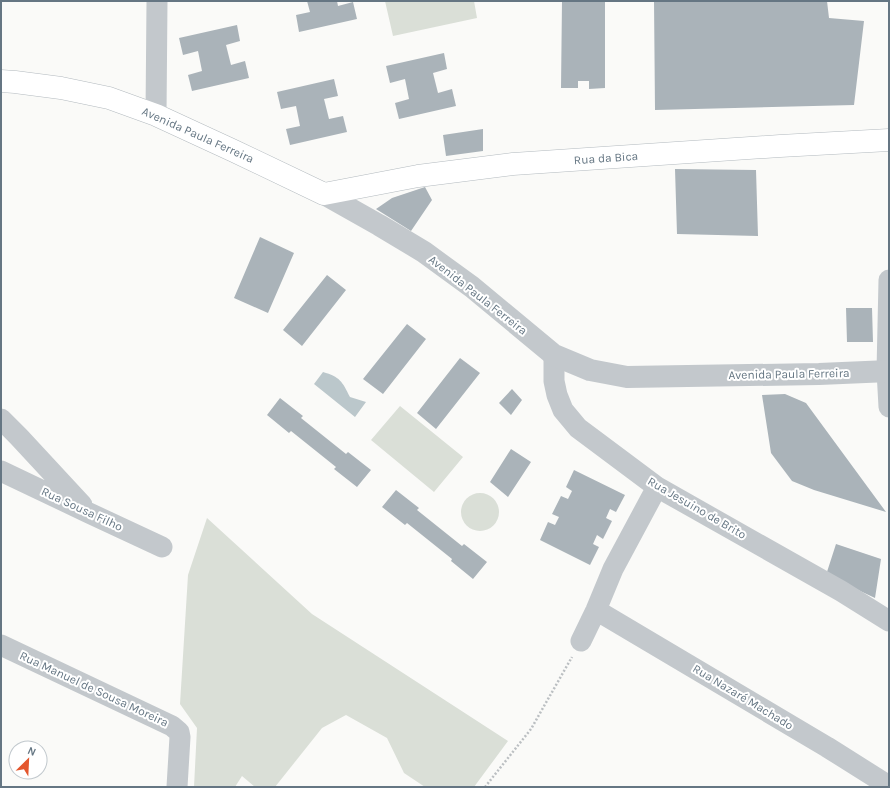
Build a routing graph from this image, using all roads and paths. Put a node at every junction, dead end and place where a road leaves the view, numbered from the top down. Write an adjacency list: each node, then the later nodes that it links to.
1 (158, 1): 3 (street)
2 (1, 81): 3 (main road, Avenida Paula Ferreira)
3 (156, 115): 5 (main road, Avenida Paula Ferreira)
4 (889, 140): 5 (main road, Rua da Bica)
5 (324, 194): 7 (street, Avenida Paula Ferreira)
6 (889, 280): 8 (street)
7 (554, 355): 8 (street, Avenida Paula Ferreira); 12 (street, Rua Jesuino de Brito)
8 (888, 371): 9 (street)
9 (889, 407)
10 (1, 419): 13 (street)
11 (1, 471): 13 (street, Rua Sousa Filho)
12 (657, 487): 15 (street); 16 (street, Rua Jesuino de Brito)
13 (89, 513): 14 (street, Rua Sousa Filho)
14 (162, 548)
15 (596, 610): 17 (street); 19 (street, Rua Nazaré Machado)
16 (889, 622)
17 (581, 641): 21 (path)
18 (1, 645): 20 (street, Rua Manuel de Sousa Moreira)
19 (889, 786)
20 (177, 787)
21 (485, 787)

